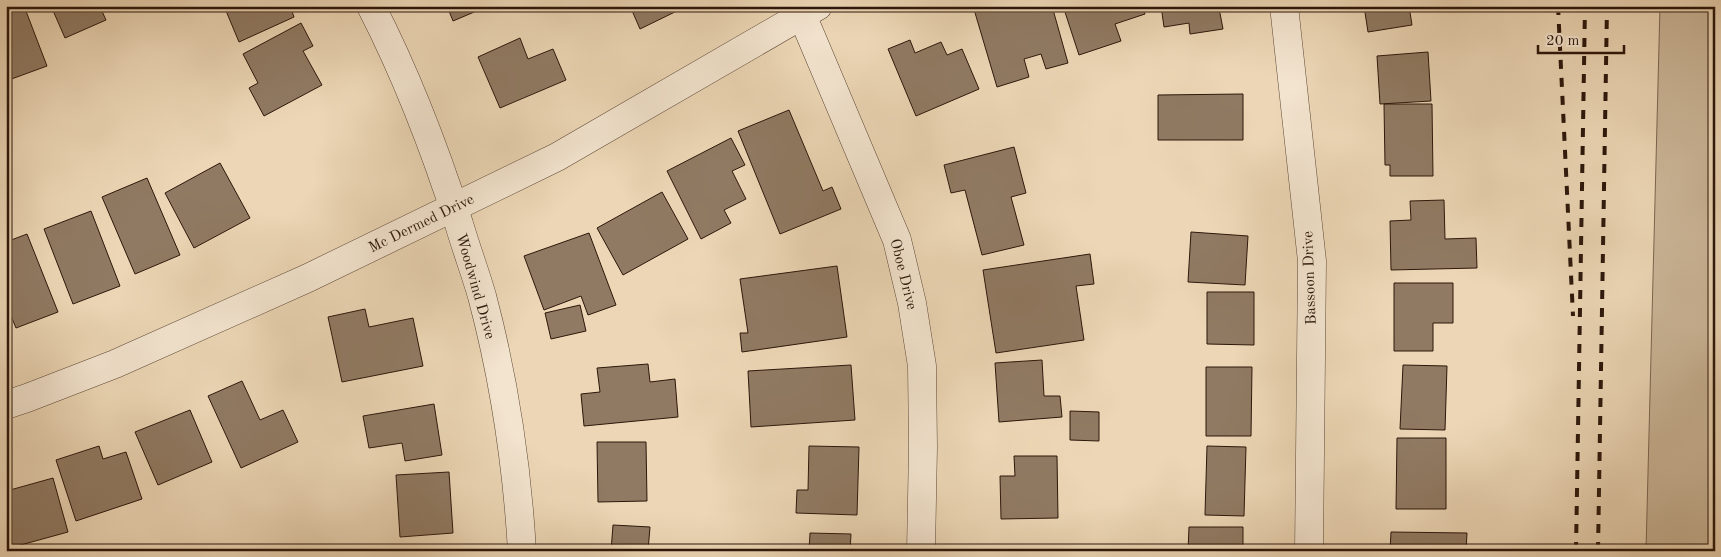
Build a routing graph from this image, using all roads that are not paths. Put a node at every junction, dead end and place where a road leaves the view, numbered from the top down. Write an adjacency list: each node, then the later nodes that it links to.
1 (371, 6): 4 (street, Woodwind Drive)
2 (1284, 6): 8 (street, Bassoon Drive)
3 (810, 11): 4 (street, Mc Dermed Drive); 7 (street, Oboe Drive)
4 (454, 207): 5 (street, Mc Dermed Drive); 6 (street, Woodwind Drive)
5 (6, 405)
6 (522, 551)
7 (921, 551)
8 (1309, 551)

